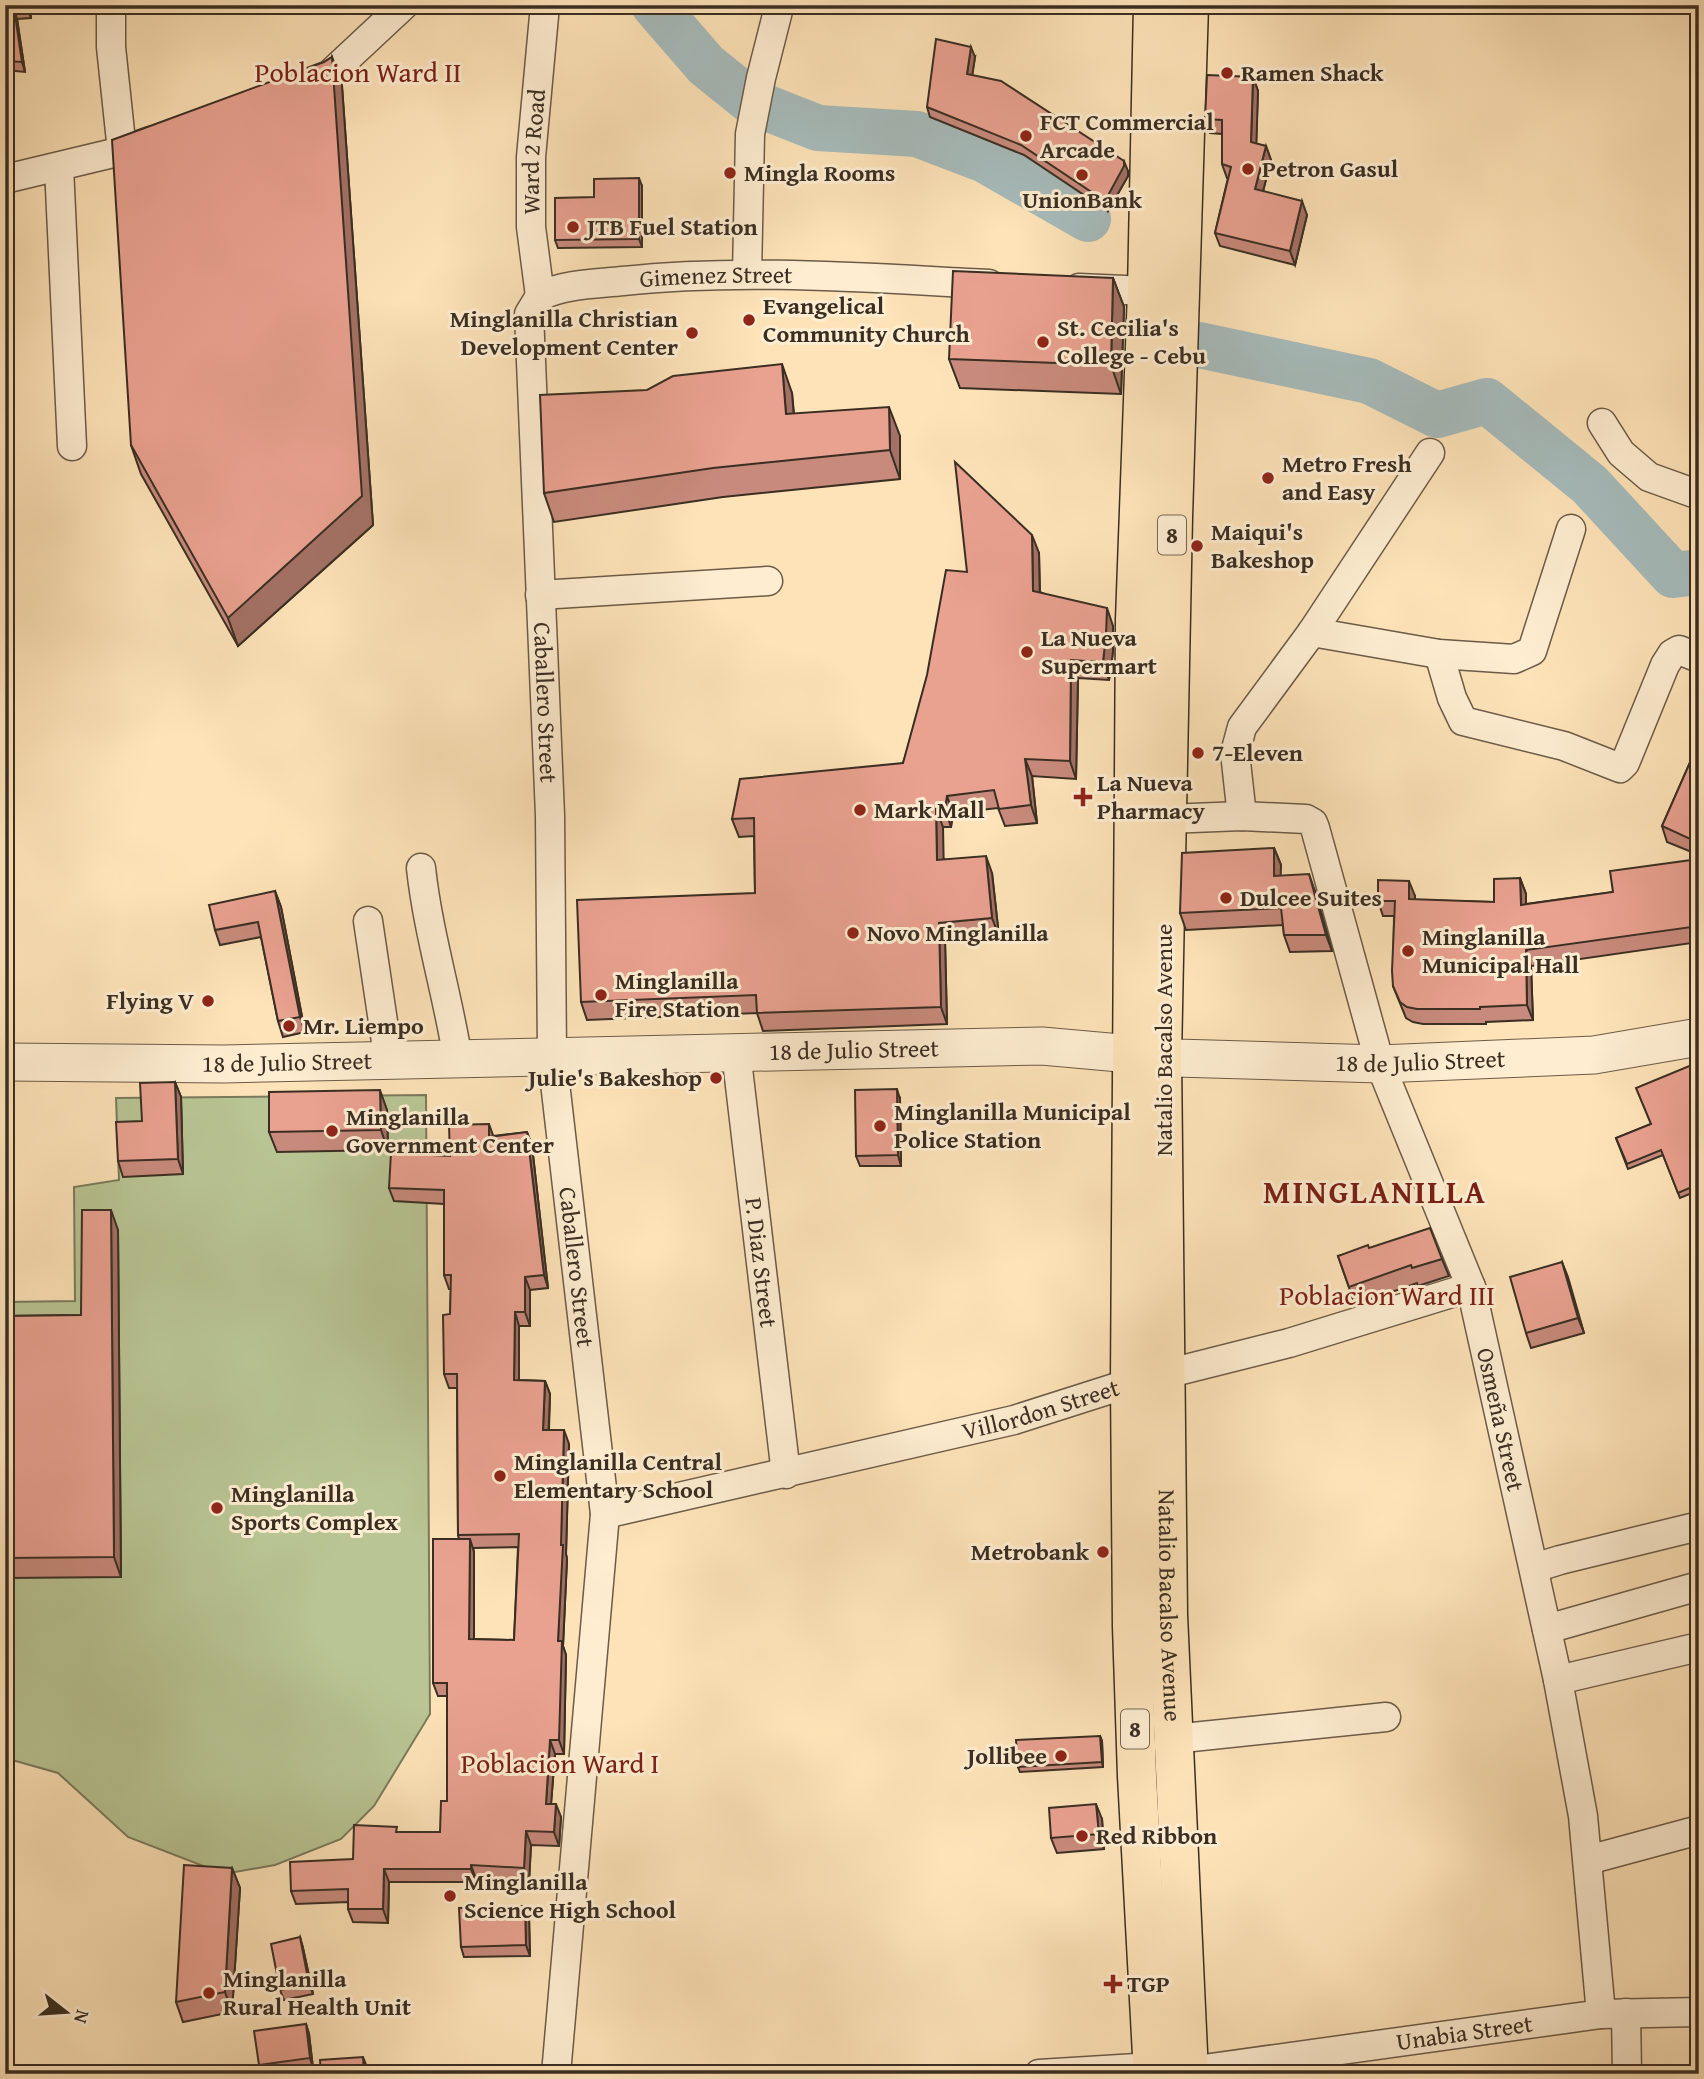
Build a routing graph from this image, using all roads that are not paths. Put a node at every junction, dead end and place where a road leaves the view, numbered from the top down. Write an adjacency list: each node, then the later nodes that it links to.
1 (111, 5): 9 (street)
2 (404, 5): 7 (street)
3 (545, 5): 16 (street, Ward 2 Road)
4 (1153, 5): 15 (highway, Natalio Bacalso Avenue / 8)
5 (1189, 5): 28 (highway, Natalio Bacalso Avenue / 8)
6 (778, 11): 12 (street)
7 (277, 94)
8 (174, 132): 9 (street)
9 (122, 151): 10 (street)
10 (59, 167): 11 (street); 18 (street)
11 (5, 179)
12 (747, 274): 13 (street, Gimenez Street); 16 (street, Gimenez Street)
13 (1008, 285)
14 (1050, 286): 15 (street)
15 (1147, 291): 33 (highway, Natalio Bacalso Avenue / 8)
16 (540, 296): 23 (street, Caballero Street)
17 (1602, 422): 20 (street)
18 (72, 446)
19 (1430, 453): 24 (street)
20 (1699, 495)
21 (1571, 529): 25 (street)
22 (768, 581): 23 (street)
23 (540, 595): 34 (street, Caballero Street)
24 (1312, 632): 25 (street); 27 (street)
25 (1439, 654): 26 (street)
26 (1699, 658)
27 (1242, 816): 28 (street, Osmeña Street); 38 (street, Osmeña Street)
28 (1167, 819): 33 (highway, Natalio Bacalso Avenue / 8)
29 (421, 867): 35 (street)
30 (368, 921): 37 (street)
31 (1699, 1038): 38 (street, 18 de Julio Street)
32 (736, 1052): 33 (street, 18 de Julio Street); 34 (street, 18 de Julio Street); 41 (street, P. Diaz Street)
33 (1147, 1056): 38 (street, 18 de Julio Street); 40 (highway, Natalio Bacalso Avenue / 8)
34 (552, 1057): 35 (street, 18 de Julio Street); 42 (street, Caballero Street)
35 (458, 1060): 37 (street, 18 de Julio Street)
36 (5, 1062): 37 (street, 18 de Julio Street)
37 (389, 1062)
38 (1380, 1064): 39 (street, Osmeña Street)
39 (1471, 1287): 40 (street, Villordon Street); 44 (street, Osmeña Street)
40 (1148, 1380): 41 (street, Villordon Street); 50 (highway, Natalio Bacalso Avenue / 8); 55 (highway, Natalio Bacalso Avenue / 8)
41 (786, 1474): 42 (street, Villordon Street)
42 (605, 1514): 56 (street, Caballero Street)
43 (1699, 1526): 44 (street)
44 (1534, 1568): 46 (street, Osmeña Street)
45 (1699, 1586): 46 (street)
46 (1546, 1629): 48 (street, Osmeña Street)
47 (1699, 1647): 48 (street)
48 (1558, 1680): 52 (street, Osmeña Street)
49 (1386, 1717): 50 (street)
50 (1173, 1739): 55 (highway, Natalio Bacalso Avenue / 8)
51 (1699, 1830): 52 (street)
52 (1588, 1860): 54 (street, Osmeña Street)
53 (1699, 2012): 54 (street, Unabia Street)
54 (1613, 2014): 55 (street, Unabia Street); 58 (street, Osmeña Street)
55 (1171, 2071): 57 (street, Unabia Street)
56 (556, 2074)
57 (1039, 2074)
58 (1627, 2074)

